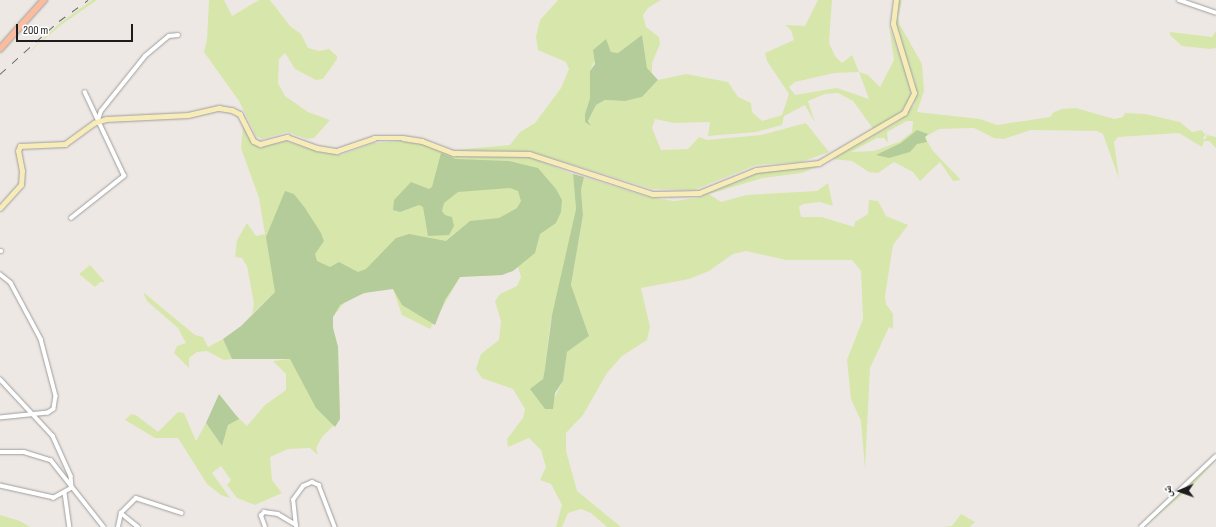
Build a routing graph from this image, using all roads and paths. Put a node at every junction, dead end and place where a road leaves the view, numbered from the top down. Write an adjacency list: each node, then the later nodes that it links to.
1 (44, 0): 6 (main road)
2 (896, 0): 8 (street)
3 (1178, 0): 4 (street)
4 (1216, 13)
5 (178, 36): 8 (street)
6 (0, 49)
7 (85, 93): 8 (street)
8 (98, 121): 9 (street); 10 (street)
9 (0, 208)
10 (71, 218)
11 (0, 274): 13 (street)
12 (0, 379): 13 (street)
13 (33, 415): 14 (street); 18 (street)
14 (0, 418)
15 (0, 452): 18 (street)
16 (1216, 456): 29 (street)
17 (0, 486): 19 (street)
18 (72, 488): 19 (street); 24 (street)
19 (65, 493): 23 (street)
20 (121, 513): 21 (street); 25 (street); 26 (street)
21 (182, 513)
22 (296, 526): 27 (street); 28 (street)
23 (70, 527)
24 (104, 527)
25 (118, 527)
26 (138, 527)
27 (265, 527)
28 (335, 527)
29 (1141, 527)

